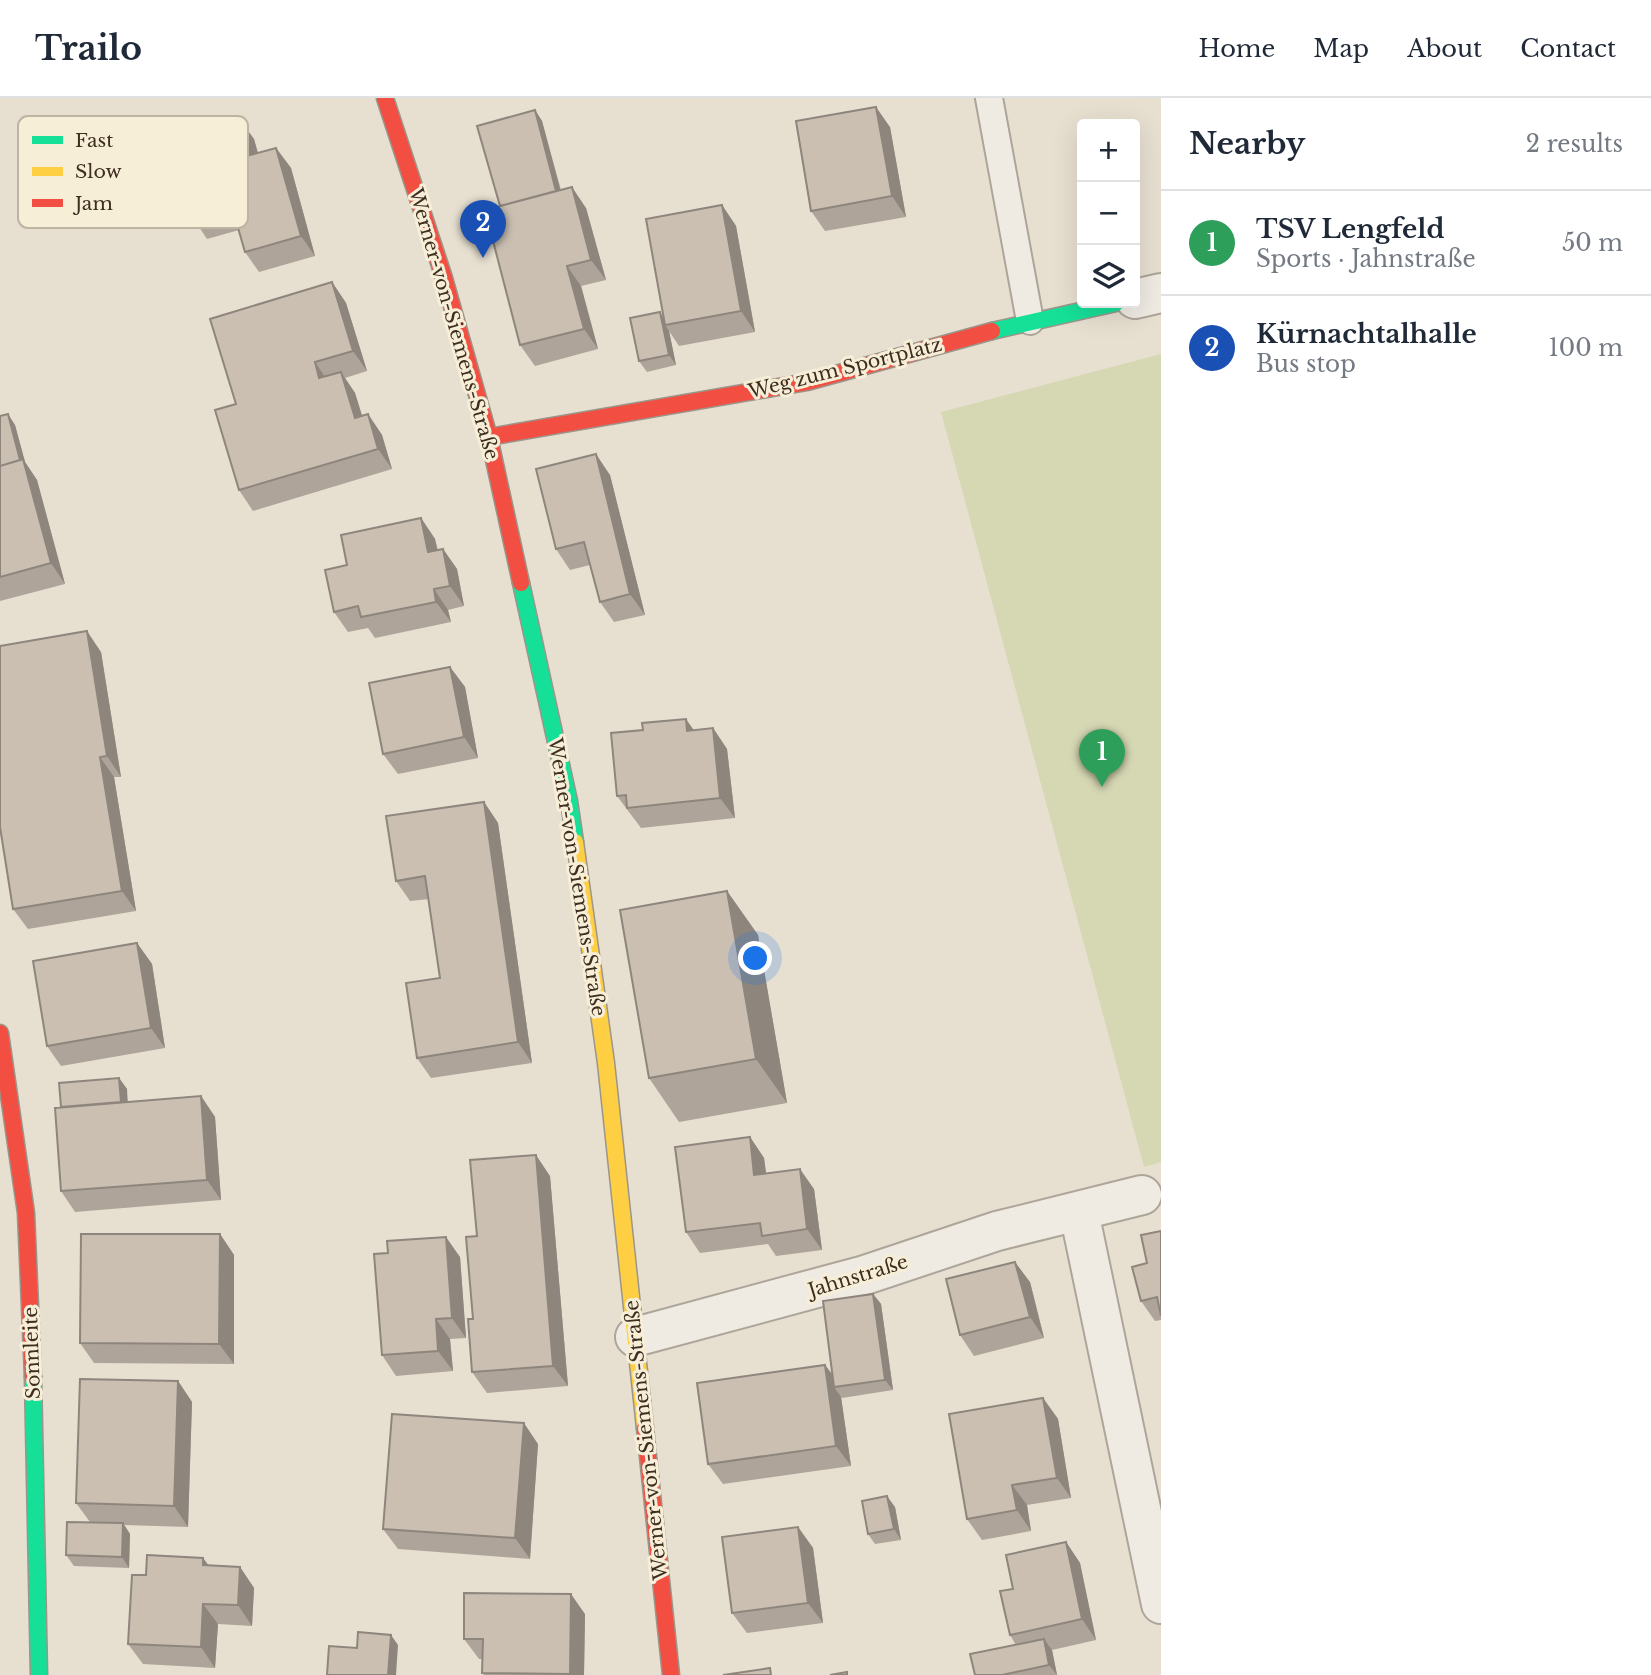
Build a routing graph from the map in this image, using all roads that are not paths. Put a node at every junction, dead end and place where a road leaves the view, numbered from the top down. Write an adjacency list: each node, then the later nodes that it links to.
1 (385, 98): 7 (street, Werner-von-Siemens-Straße)
2 (989, 98): 6 (lane)
3 (1161, 293): 4 (street)
4 (1140, 298)
5 (1092, 308): 6 (street, Weg zum Sportplatz)
6 (1030, 321): 7 (street, Weg zum Sportplatz)
7 (489, 438): 11 (street, Werner-von-Siemens-Straße)
8 (0, 1033): 13 (street, Sonnleite)
9 (1151, 1192): 10 (street, Jahnstraße)
10 (1079, 1212): 11 (street, Jahnstraße); 12 (street)
11 (635, 1337): 14 (street, Werner-von-Siemens-Straße)
12 (1161, 1604)
13 (40, 1675)
14 (671, 1675)

